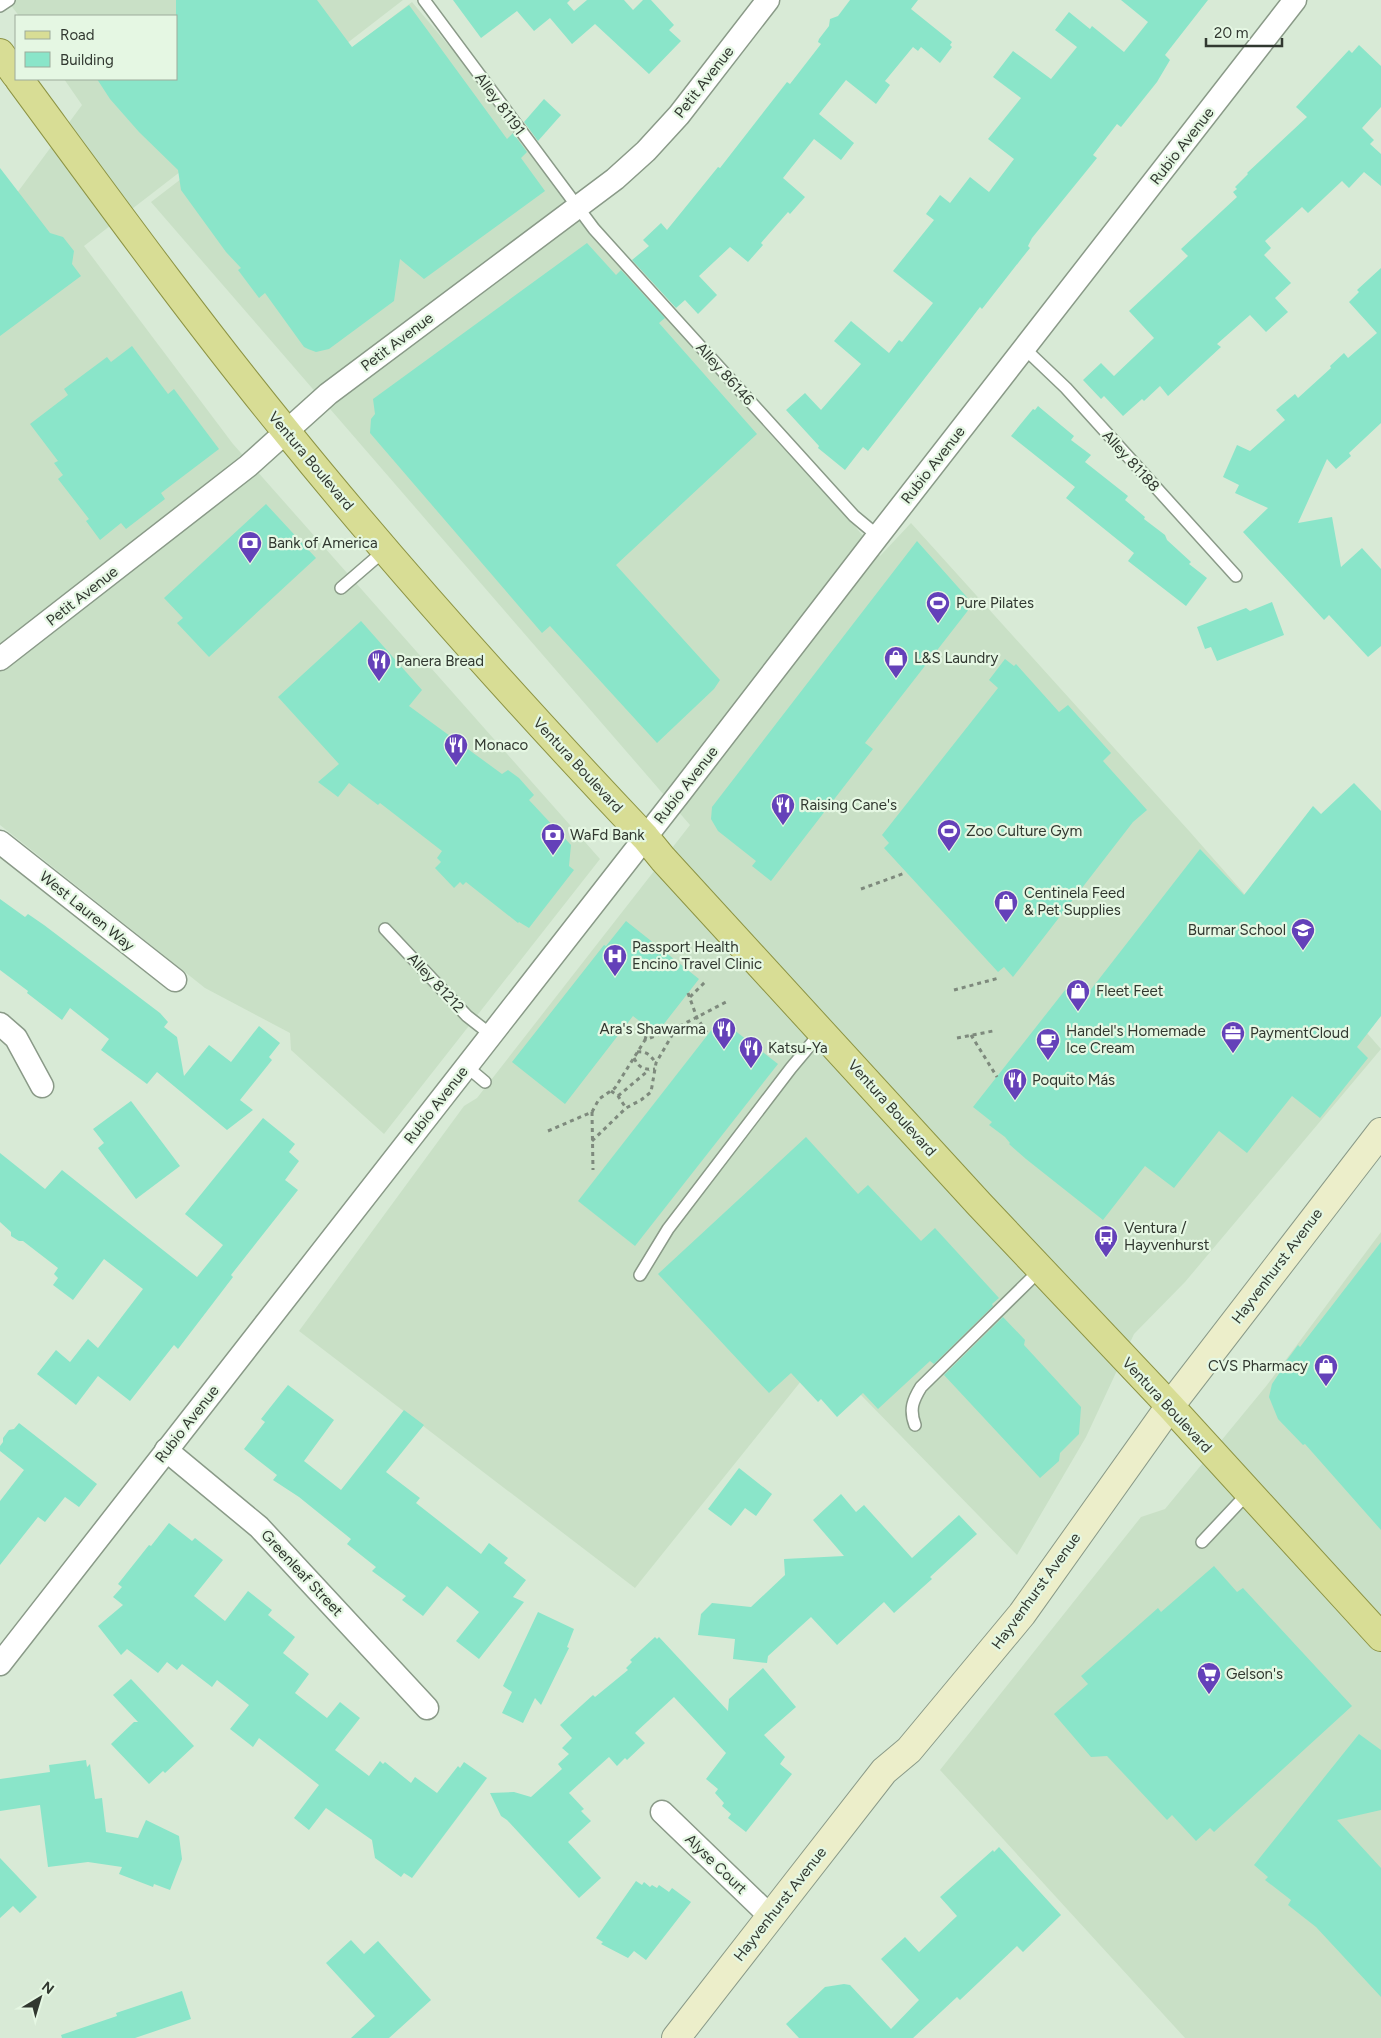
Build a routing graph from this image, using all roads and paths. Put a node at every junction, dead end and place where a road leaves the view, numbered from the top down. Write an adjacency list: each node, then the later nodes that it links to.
1 (9, 0): 5 (lane)
2 (424, 0): 9 (lane, Alley 81191)
3 (1295, 0): 10 (street, Rubio Avenue)
4 (760, 3): 9 (street, Petit Avenue)
5 (0, 6)
6 (0, 53): 7 (main road)
7 (15, 74)
8 (20, 80): 11 (main road, Ventura Boulevard)
9 (576, 207): 11 (street, Petit Avenue); 12 (lane, Alley 86146)
10 (1024, 348): 12 (street, Rubio Avenue); 14 (lane, Alley 81188)
11 (286, 431): 13 (main road, Ventura Boulevard); 16 (street, Petit Avenue)
12 (878, 536): 17 (street, Rubio Avenue)
13 (385, 550): 15 (lane); 17 (main road, Ventura Boulevard)
14 (1236, 576)
15 (341, 588)
16 (0, 659)
17 (645, 837): 31 (main road, Ventura Boulevard); 33 (street, Rubio Avenue)
18 (0, 842): 23 (street, West Lauren Way)
19 (905, 874): 20 (path)
20 (861, 889)
21 (385, 929): 33 (lane, Alley 81212)
22 (999, 978): 25 (path)
23 (174, 980)
24 (707, 980): 27 (path)
25 (954, 990)
26 (728, 1002): 27 (path)
27 (697, 1018): 30 (path); 34 (path)
28 (0, 1024): 46 (street)
29 (648, 1028): 37 (path)
30 (676, 1028): 37 (path); 40 (path)
31 (822, 1031): 55 (main road, Ventura Boulevard); 56 (lane)
32 (993, 1031): 35 (path)
33 (490, 1034): 41 (street, Rubio Avenue)
34 (708, 1034)
35 (971, 1036): 36 (path); 44 (path)
36 (957, 1038)
37 (645, 1040): 38 (path)
38 (636, 1052): 39 (path); 40 (path)
39 (634, 1057): 43 (path); 47 (path)
40 (656, 1063): 42 (path)
41 (466, 1066): 45 (lane); 59 (street, Rubio Avenue)
42 (655, 1069): 43 (path); 49 (path)
43 (649, 1070): 48 (path)
44 (997, 1076)
45 (485, 1082)
46 (42, 1086)
47 (611, 1091): 48 (path); 50 (path)
48 (618, 1096): 49 (path)
49 (626, 1108): 53 (path)
50 (592, 1112): 51 (path); 53 (path)
51 (548, 1131)
52 (1381, 1132): 57 (main road, Hayvenhurst Avenue)
53 (592, 1141): 54 (path)
54 (593, 1170)
55 (1042, 1269): 57 (main road, Ventura Boulevard); 58 (lane)
56 (640, 1275)
57 (1170, 1406): 60 (main road, Ventura Boulevard); 66 (main road, Hayvenhurst Avenue)
58 (915, 1425)
59 (166, 1450): 63 (street, Rubio Avenue); 64 (street, Greenleaf Street)
60 (1248, 1493): 61 (lane); 62 (main road, Ventura Boulevard)
61 (1202, 1542)
62 (1381, 1637)
63 (0, 1664)
64 (428, 1708)
65 (662, 1812): 66 (street, Alyse Court)
66 (771, 1917): 67 (main road, Hayvenhurst Avenue)
67 (676, 2038)

